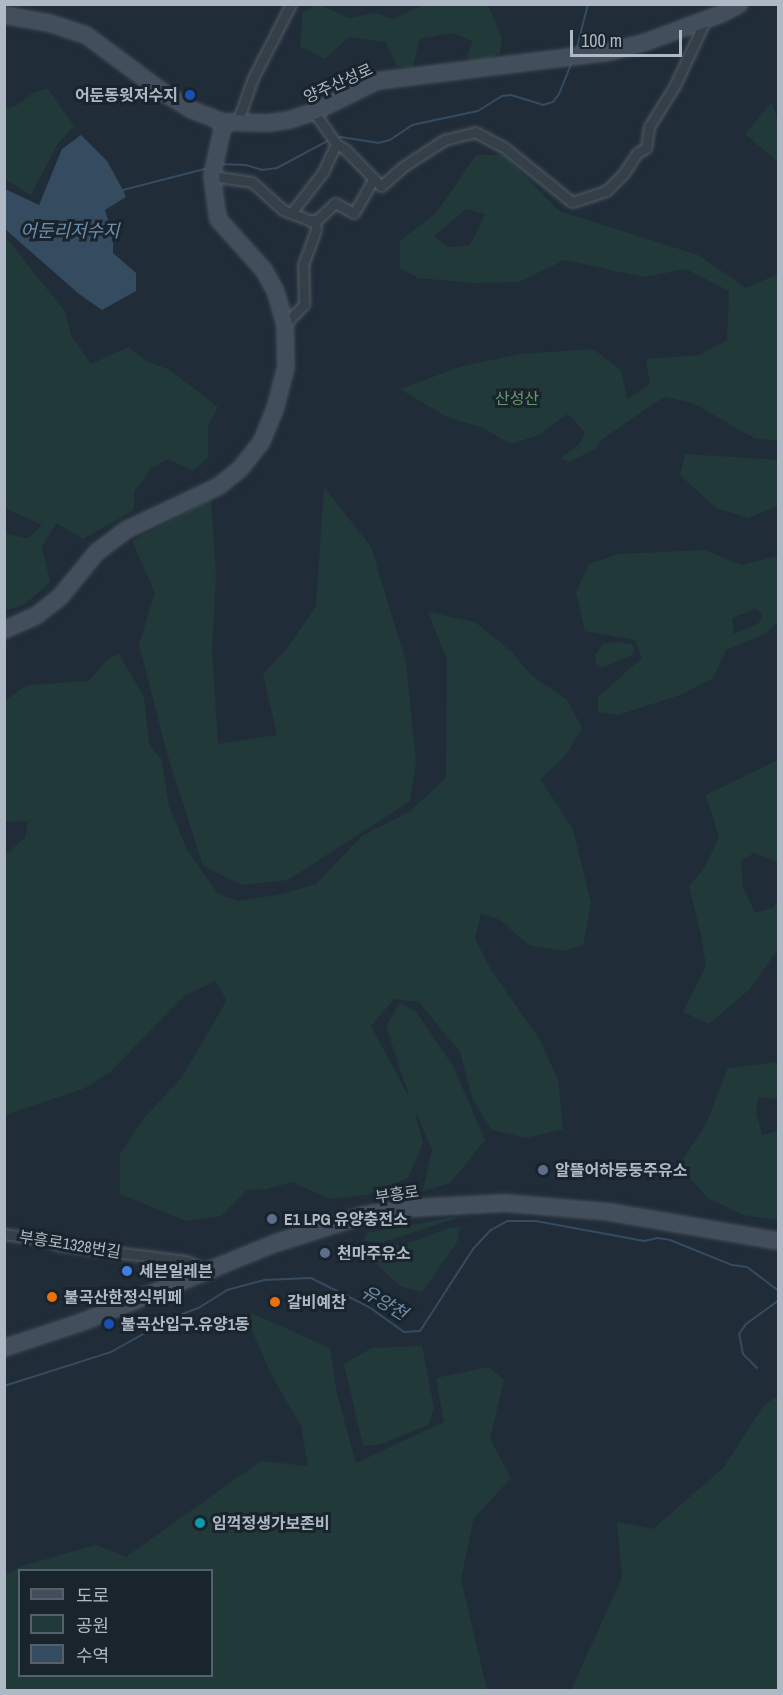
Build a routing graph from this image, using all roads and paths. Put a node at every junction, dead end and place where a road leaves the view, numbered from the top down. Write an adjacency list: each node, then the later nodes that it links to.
1 (291, 4): 7 (street)
2 (740, 4): 4 (street, 양주산성로)
3 (4, 15): 5 (street, 양주산성로)
4 (706, 20): 6 (street, 양주산성로); 12 (street)
5 (181, 104): 7 (street, 양주산성로); 9 (street)
6 (314, 112): 8 (street, 양주산성로); 10 (street)
7 (230, 122): 8 (street, 양주산성로); 9 (street)
8 (268, 123): 9 (street)
9 (219, 140): 11 (street)
10 (333, 141): 12 (street); 13 (street)
11 (213, 169): 13 (street); 15 (street)
12 (374, 178): 14 (street)
13 (292, 212): 14 (street)
14 (315, 220): 15 (street)
15 (285, 324): 16 (street)
16 (4, 630)
17 (4, 1234): 19 (street, 부흥로1328번길)
18 (778, 1241): 19 (street, 부흥로)
19 (206, 1270): 20 (street, 부흥로)
20 (4, 1348)

